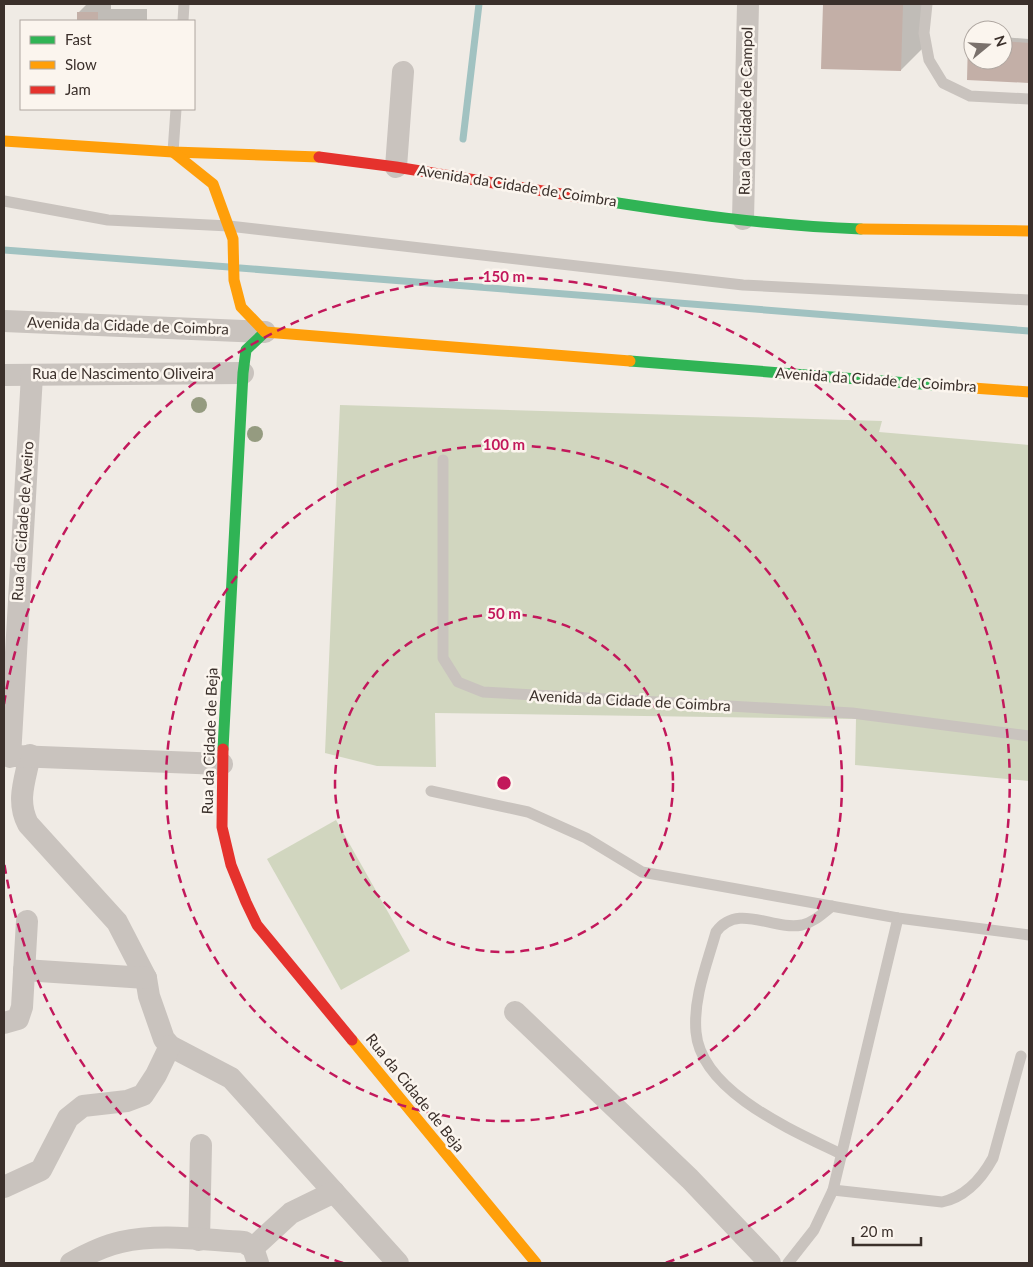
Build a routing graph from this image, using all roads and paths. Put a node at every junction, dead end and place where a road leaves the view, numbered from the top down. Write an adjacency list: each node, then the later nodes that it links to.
1 (184, 4): 4 (lane)
2 (748, 4): 12 (street, Rua da Cidade de Campol)
3 (927, 4): 6 (lane)
4 (183, 20)
5 (403, 72): 10 (street)
6 (1029, 98)
7 (176, 110): 9 (lane)
8 (4, 141): 9 (main road, Avenida da Cidade de Coimbra)
9 (173, 152): 10 (main road, Avenida da Cidade de Coimbra); 13 (main road)
10 (396, 167): 12 (main road, Avenida da Cidade de Coimbra)
11 (4, 201): 13 (lane)
12 (743, 219): 14 (main road, Avenida da Cidade de Coimbra)
13 (229, 226): 15 (lane); 17 (main road)
14 (1029, 231)
15 (1029, 300)
16 (4, 321): 17 (street, Avenida da Cidade de Coimbra)
17 (265, 332): 18 (main road, Rua da Cidade de Beja); 21 (main road, Avenida da Cidade de Coimbra)
18 (243, 373): 20 (street, Rua de Nascimento Oliveira); 25 (main road, Rua da Cidade de Beja)
19 (4, 375): 20 (street, Rua de Nascimento Oliveira)
20 (32, 375): 24 (street, Rua da Cidade de Aveiro)
21 (1029, 392)
22 (443, 460): 23 (lane, Avenida da Cidade de Coimbra)
23 (1029, 736)
24 (14, 756): 25 (street); 32 (street, Rua da Cidade de Aveiro)
25 (222, 764): 46 (main road, Rua da Cidade de Beja)
26 (432, 791): 27 (lane)
27 (832, 906): 28 (lane); 38 (lane)
28 (898, 918): 30 (lane); 38 (lane)
29 (27, 921): 31 (street)
30 (1029, 935)
31 (24, 970): 32 (street); 34 (street)
32 (146, 978): 35 (street, Rua da Cidade de Aveiro)
33 (515, 1012): 47 (street)
34 (4, 1023)
35 (170, 1046): 39 (street); 41 (street)
36 (1021, 1056): 40 (lane)
37 (201, 1145): 42 (street)
38 (841, 1154): 40 (lane)
39 (4, 1187)
40 (833, 1190): 48 (lane)
41 (334, 1192): 43 (street); 45 (street)
42 (199, 1240): 43 (street); 44 (street)
43 (256, 1256)
44 (71, 1263)
45 (398, 1263)
46 (536, 1263)
47 (770, 1263)
48 (788, 1263)

